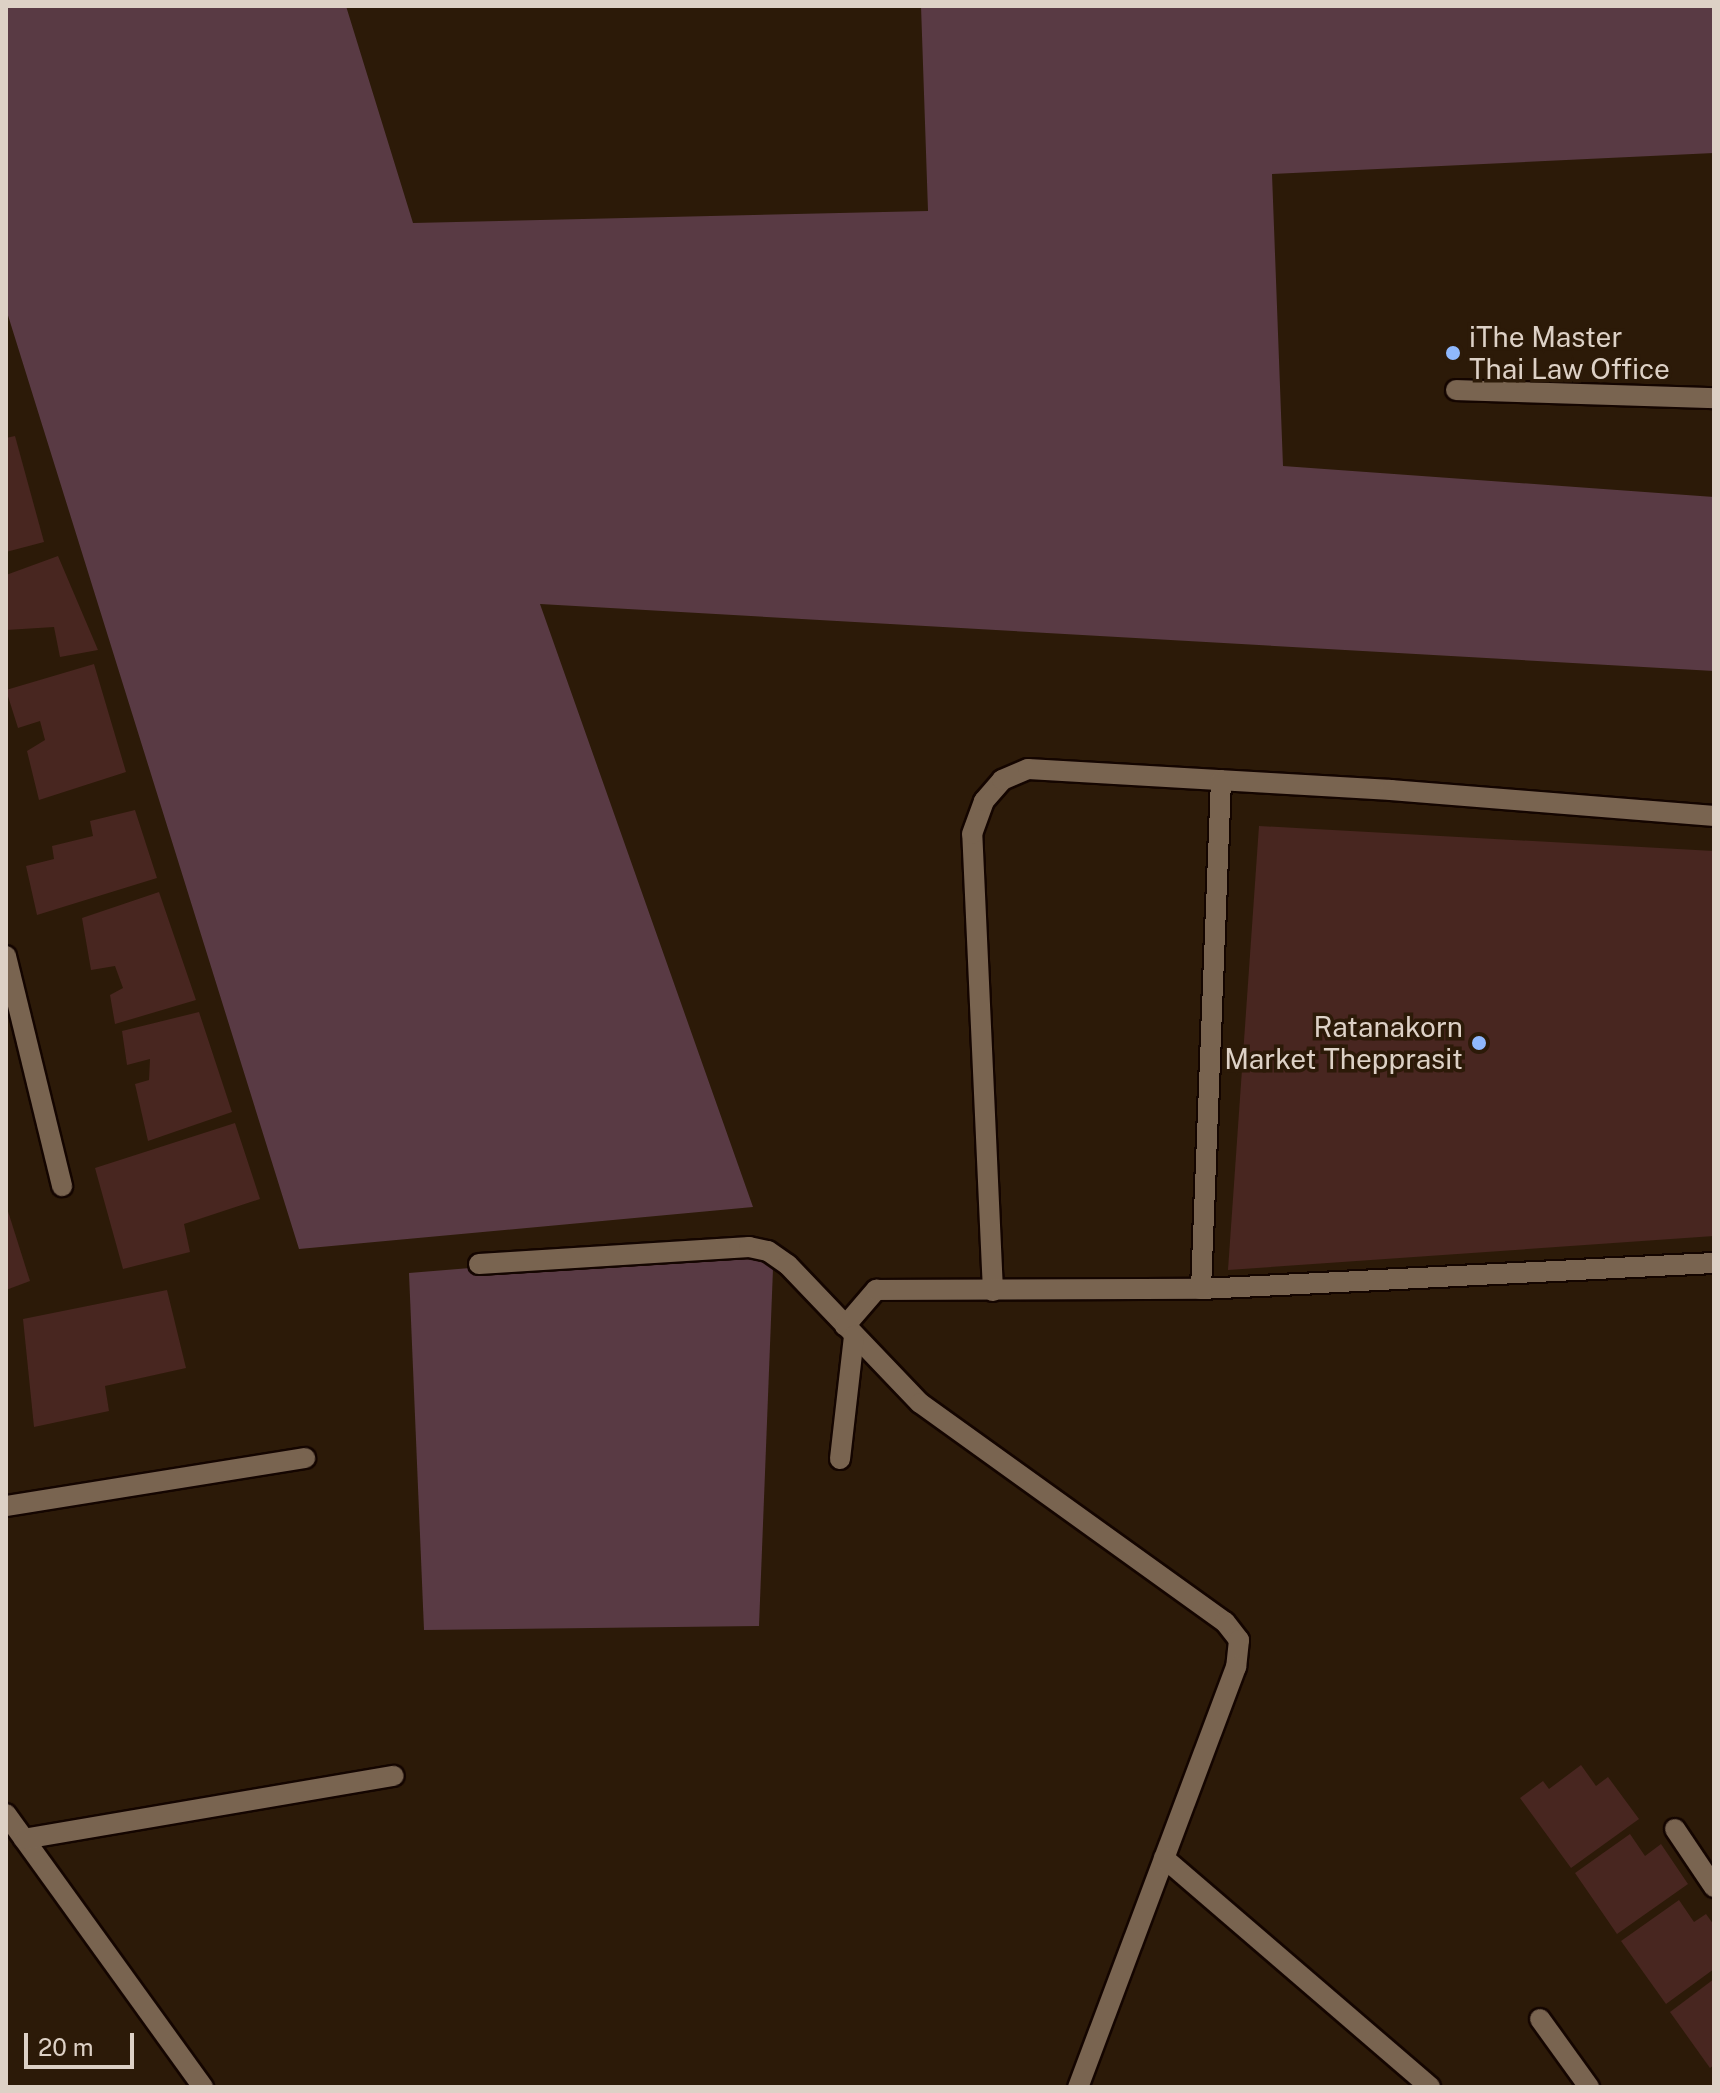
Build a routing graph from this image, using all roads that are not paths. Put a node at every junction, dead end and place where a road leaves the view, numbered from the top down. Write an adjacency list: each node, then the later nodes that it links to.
1 (1456, 390): 2 (street)
2 (1714, 398)
3 (1221, 780): 4 (street); 10 (street); 11 (street)
4 (1714, 816)
5 (6, 956): 6 (street)
6 (11, 988): 7 (street)
7 (62, 1186)
8 (1714, 1263): 10 (street)
9 (479, 1264): 12 (street)
10 (1201, 1289): 11 (street)
11 (993, 1291): 12 (street)
12 (849, 1331): 14 (street); 20 (street)
13 (305, 1458): 15 (street)
14 (840, 1459)
15 (6, 1506)
16 (394, 1776): 19 (street)
17 (6, 1814): 19 (street)
18 (1675, 1829): 21 (street)
19 (24, 1839): 23 (street)
20 (1164, 1858): 24 (street); 25 (street)
21 (1710, 1874)
22 (1540, 2019): 26 (street)
23 (203, 2087)
24 (1078, 2087)
25 (1430, 2087)
26 (1589, 2087)

